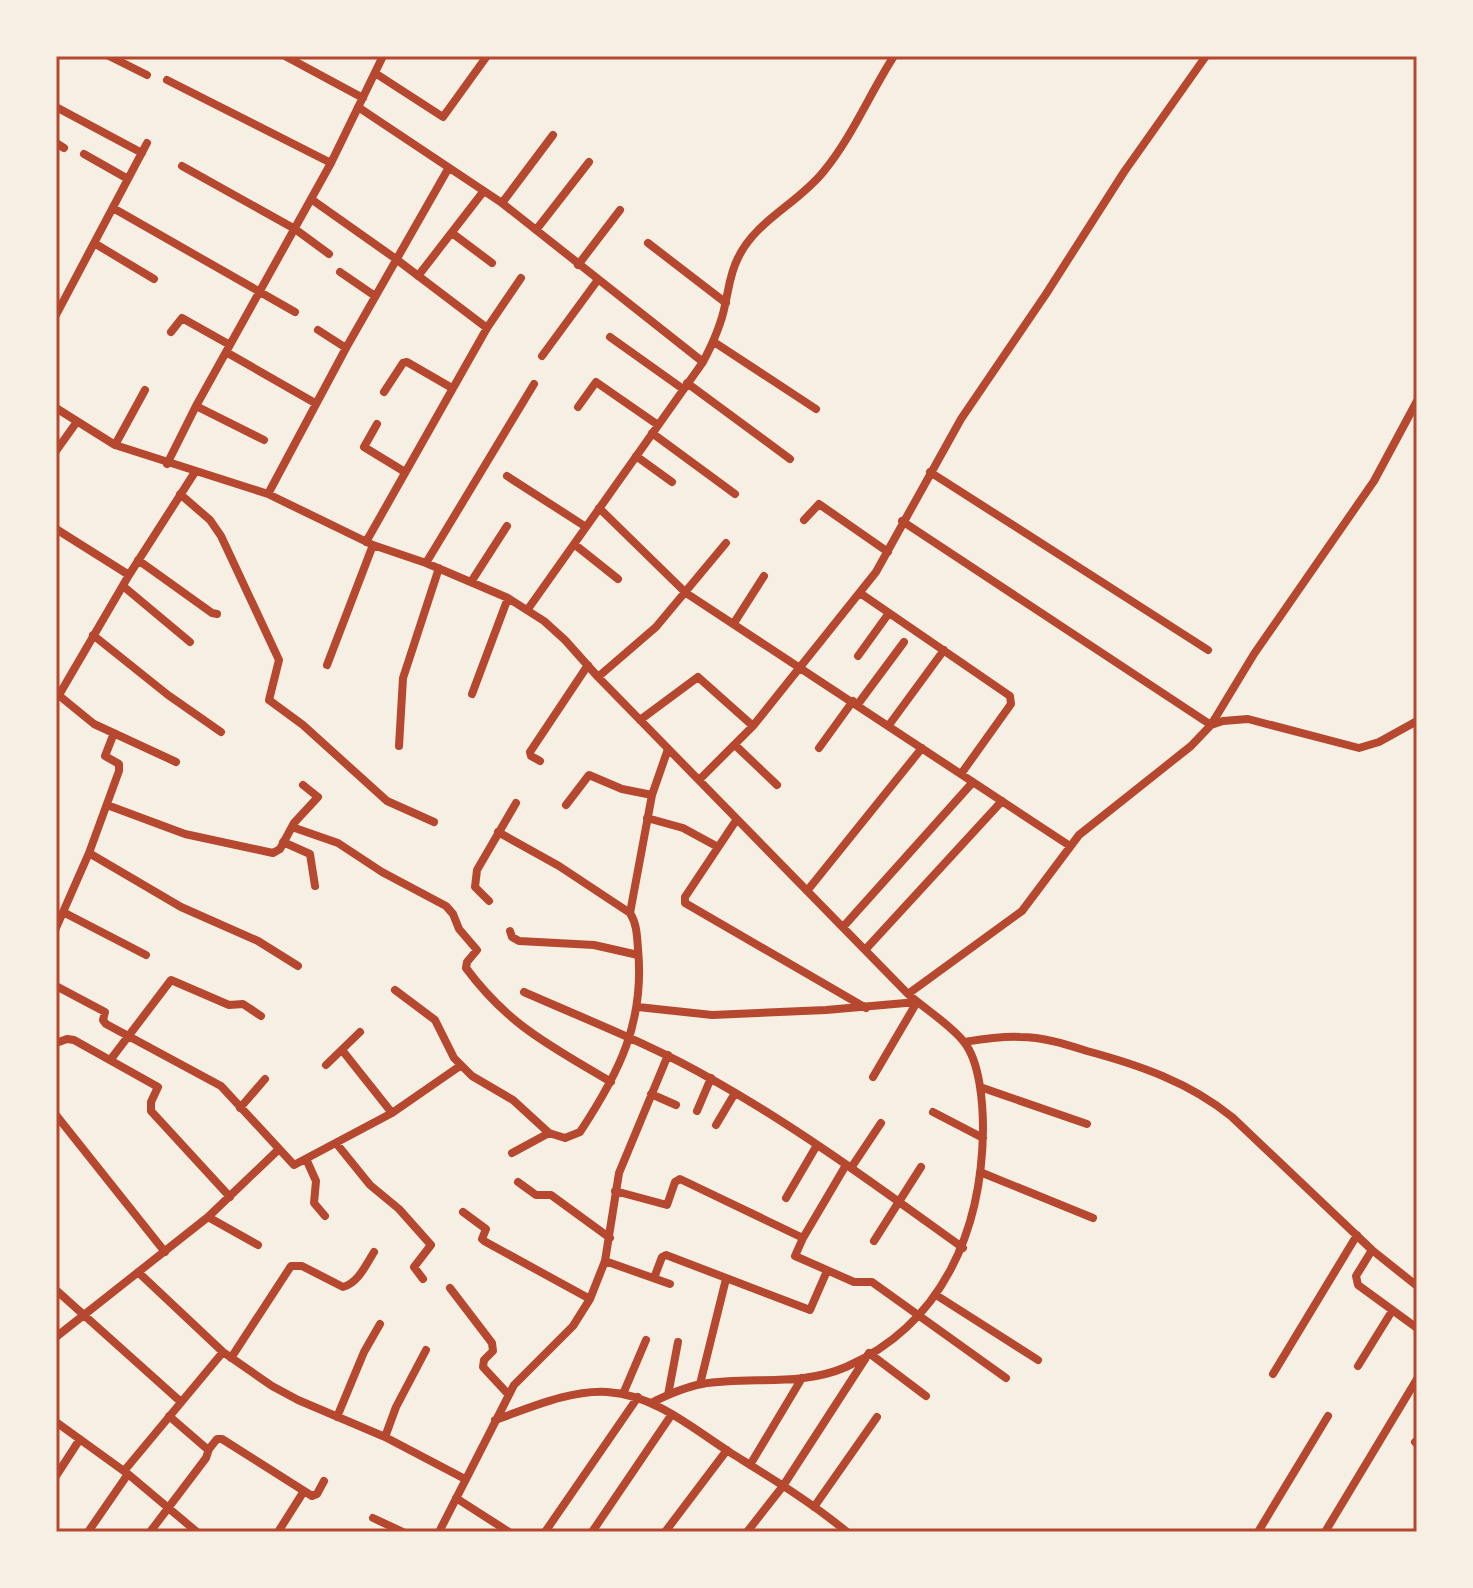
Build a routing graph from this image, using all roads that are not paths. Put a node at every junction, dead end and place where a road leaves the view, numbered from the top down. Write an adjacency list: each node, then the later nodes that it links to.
1 (109, 56): 8 (street)
2 (285, 56): 10 (street)
3 (383, 56): 7 (street)
4 (487, 56): 7 (street)
5 (894, 56): 42 (street)
6 (1206, 56): 76 (street)
7 (375, 73): 10 (street)
8 (147, 75)
9 (167, 80): 17 (street)
10 (360, 103): 17 (street); 19 (street)
11 (56, 107): 14 (street)
12 (553, 135): 23 (street)
13 (147, 143): 14 (street)
14 (142, 153): 20 (street)
15 (84, 154): 20 (street)
16 (589, 162): 27 (street)
17 (331, 163): 22 (street)
18 (182, 166): 26 (street)
19 (448, 169): 21 (street); 32 (street)
20 (128, 179): 24 (street)
21 (483, 192): 23 (street); 28 (street)
22 (311, 199): 26 (street); 32 (street)
23 (502, 203): 27 (street)
24 (113, 208): 29 (street); 40 (street)
25 (620, 210): 34 (street)
26 (295, 229): 31 (street); 40 (street)
27 (536, 230): 34 (street)
28 (452, 233): 33 (street); 36 (street)
29 (94, 243): 38 (street); 44 (street)
30 (648, 243): 42 (street)
31 (329, 254)
32 (396, 259): 36 (street); 41 (street)
33 (492, 263)
34 (578, 265): 39 (street)
35 (340, 272): 41 (street)
36 (418, 276): 45 (street)
37 (521, 278): 45 (street)
38 (154, 279)
39 (597, 281): 52 (street); 53 (street)
40 (260, 290): 43 (street); 51 (street)
41 (375, 296): 50 (street)
42 (726, 303): 49 (street)
43 (295, 312)
44 (56, 315)
45 (487, 328): 56 (street)
46 (318, 330): 50 (street)
47 (171, 332): 51 (street)
48 (610, 337): 55 (street)
49 (714, 342): 53 (street); 64 (street)
50 (346, 348): 60 (street)
51 (228, 349): 60 (street); 61 (street)
52 (542, 356)
53 (703, 362): 55 (street)
54 (534, 384): 93 (street)
55 (685, 386): 67 (street); 72 (street)
56 (452, 388): 58 (street); 75 (street)
57 (145, 390): 69 (street)
58 (384, 392)
59 (1417, 401): 123 (street)
60 (315, 403): 80 (street)
61 (196, 406): 68 (street); 73 (street)
62 (578, 407): 67 (street)
63 (56, 408): 65 (street)
64 (816, 409)
65 (76, 423): 69 (street); 70 (street)
66 (377, 424): 75 (street)
67 (655, 429): 71 (street); 81 (street)
68 (264, 440)
69 (115, 445): 73 (street)
70 (56, 451)
71 (636, 456): 78 (street); 82 (street)
72 (790, 459)
73 (167, 464): 74 (street)
74 (195, 472): 79 (street); 80 (street)
75 (405, 472): 89 (street)
76 (930, 472): 84 (street); 111 (street)
77 (507, 476): 86 (street)
78 (672, 482)
79 (180, 494): 92 (street); 146 (street)
80 (268, 494): 89 (street)
81 (735, 494)
82 (599, 508): 86 (street); 100 (street)
83 (804, 520): 91 (street)
84 (902, 521): 91 (street); 123 (street)
85 (507, 526): 98 (street)
86 (586, 527): 90 (street)
87 (56, 529): 95 (street)
88 (726, 543): 100 (street)
89 (369, 544): 93 (street); 113 (street)
90 (574, 544): 97 (street); 103 (street)
91 (888, 552): 101 (street)
92 (138, 560): 95 (street); 105 (street)
93 (426, 563): 94 (street)
94 (439, 568): 98 (street); 128 (street)
95 (129, 575): 99 (street)
96 (764, 576): 106 (street)
97 (618, 579)
98 (471, 582): 102 (street)
99 (123, 586): 107 (street); 108 (street)
100 (686, 593): 106 (street); 116 (street)
101 (860, 593): 104 (street); 115 (street)
102 (508, 598): 103 (street); 118 (street)
103 (528, 609): 114 (street)
104 (889, 613): 110 (street); 112 (street)
105 (217, 614)
106 (734, 623): 115 (street)
107 (93, 635): 117 (street); 125 (street)
108 (190, 642)
109 (904, 642): 119 (street)
110 (944, 650): 122 (street); 134 (street)
111 (1208, 650)
112 (858, 656)
113 (327, 665)
114 (588, 665): 116 (street); 132 (street)
115 (802, 668): 119 (street); 124 (street)
116 (598, 677): 120 (street)
117 (58, 694): 126 (street)
118 (472, 694)
119 (855, 703): 122 (street); 129 (street)
120 (640, 720): 124 (street); 131 (street)
121 (1417, 721): 123 (street)
122 (889, 725): 130 (street)
123 (1211, 725): 150 (street)
124 (753, 726): 127 (street)
125 (221, 732)
126 (114, 733): 133 (street); 142 (street)
127 (735, 745): 135 (street); 138 (street)
128 (399, 746)
129 (819, 748)
130 (922, 748): 134 (street); 154 (street)
131 (668, 749): 135 (street); 139 (street)
132 (540, 761)
133 (176, 762)
134 (961, 774): 136 (street)
135 (699, 780): 145 (street)
136 (973, 782): 140 (street); 158 (street)
137 (303, 785): 147 (street)
138 (777, 785)
139 (652, 795): 143 (street); 144 (street)
140 (1002, 801): 150 (street); 161 (street)
141 (516, 803): 148 (street)
142 (107, 805): 149 (street); 152 (street)
143 (566, 805)
144 (647, 818): 151 (street); 156 (street)
145 (737, 819): 151 (street); 154 (street)
146 (434, 822)
147 (292, 827): 149 (street); 186 (street)
148 (498, 832): 155 (street); 156 (street)
149 (283, 842): 153 (street)
150 (1070, 846): 168 (street)
151 (718, 847): 171 (street)
152 (89, 853): 157 (street); 164 (street)
153 (315, 886)
154 (807, 891): 158 (street)
155 (489, 901)
156 (630, 913): 163 (street)
157 (60, 915): 159 (street); 162 (street)
158 (843, 927): 161 (street)
159 (56, 928)
160 (510, 931): 163 (street)
161 (865, 950): 168 (street)
162 (146, 955)
163 (638, 955): 170 (street)
164 (298, 966)
165 (56, 986): 174 (street)
166 (395, 990): 182 (street)
167 (524, 992): 175 (street)
168 (908, 994): 169 (street)
169 (917, 1002): 171 (street); 176 (street); 183 (street)
170 (638, 1007): 171 (street); 175 (street)
171 (866, 1008)
172 (261, 1016): 174 (street)
173 (360, 1032): 178 (street)
174 (128, 1034): 180 (street); 191 (street)
175 (629, 1039): 179 (street); 186 (street)
176 (964, 1042): 187 (street); 218 (street)
177 (56, 1043): 180 (street)
178 (342, 1050): 181 (street); 194 (street)
179 (668, 1055): 184 (street); 189 (street)
180 (111, 1059): 211 (street)
181 (326, 1065)
182 (460, 1066): 194 (street); 199 (street)
183 (873, 1077)
184 (711, 1078): 188 (street); 192 (street)
185 (265, 1079): 191 (street)
186 (611, 1082): 199 (street)
187 (980, 1087): 197 (street); 200 (street)
188 (735, 1093): 198 (street); 202 (street)
189 (651, 1094): 190 (street); 210 (street)
190 (676, 1105)
191 (240, 1108): 203 (street)
192 (697, 1111)
193 (933, 1112): 200 (street)
194 (392, 1113): 201 (street)
195 (56, 1115): 225 (street)
196 (881, 1123): 206 (street)
197 (1087, 1124)
198 (716, 1125)
199 (549, 1133): 204 (street)
200 (983, 1138): 208 (street)
201 (336, 1143): 205 (street); 231 (street)
202 (817, 1145): 206 (street); 212 (street)
203 (278, 1150): 205 (street); 211 (street)
204 (512, 1153)
205 (307, 1161): 215 (street)
206 (848, 1167): 213 (street); 220 (street)
207 (921, 1167): 213 (street)
208 (980, 1172): 217 (street); 223 (street)
209 (518, 1182): 219 (street)
210 (615, 1191): 219 (street); 220 (street)
211 (230, 1197): 216 (street)
212 (786, 1198)
213 (898, 1202): 221 (street); 223 (street)
214 (463, 1212): 238 (street)
215 (325, 1216)
216 (208, 1217): 222 (street); 225 (street)
217 (1093, 1218)
218 (1357, 1235): 224 (street); 252 (street)
219 (610, 1238): 227 (street)
220 (803, 1238): 228 (street)
221 (874, 1241)
222 (258, 1245)
223 (963, 1248): 237 (street)
224 (1372, 1250): 234 (street); 239 (street)
225 (165, 1252): 229 (street)
226 (374, 1252): 249 (street)
227 (605, 1261): 230 (street); 238 (street)
228 (827, 1271): 232 (street); 241 (street)
229 (138, 1272): 240 (street); 249 (street)
230 (654, 1278): 232 (street); 233 (street)
231 (423, 1279)
232 (726, 1279): 256 (street)
233 (670, 1284)
234 (1417, 1286)
235 (450, 1288): 257 (street)
236 (56, 1290): 240 (street)
237 (936, 1295): 241 (street); 250 (street)
238 (590, 1299): 257 (street)
239 (1392, 1311): 243 (street); 251 (street)
240 (83, 1315): 244 (street); 262 (street)
241 (918, 1316): 248 (street); 254 (street)
242 (380, 1324): 267 (street)
243 (1417, 1328)
244 (56, 1337)
245 (646, 1340): 258 (street)
246 (678, 1342): 259 (street)
247 (426, 1350): 271 (street)
248 (869, 1353): 253 (street); 260 (street); 280 (street)
249 (227, 1355): 262 (street); 267 (street)
250 (1038, 1360)
251 (1358, 1366)
252 (1273, 1374)
253 (802, 1378): 256 (street); 275 (street)
254 (1006, 1378)
255 (1417, 1379): 299 (street)
256 (700, 1384): 259 (street)
257 (508, 1394): 269 (street)
258 (623, 1394): 261 (street); 269 (street)
259 (668, 1395): 263 (street)
260 (926, 1396)
261 (638, 1397): 263 (street); 294 (street)
262 (181, 1402): 265 (street)
263 (651, 1403): 264 (street)
264 (672, 1414): 274 (street); 295 (street)
265 (169, 1416): 273 (street); 276 (street)
266 (1328, 1416): 298 (street)
267 (337, 1417): 271 (street)
268 (877, 1417): 283 (street)
269 (495, 1420): 278 (street)
270 (56, 1422): 272 (street)
271 (385, 1437): 278 (street)
272 (80, 1439): 276 (street); 277 (street)
273 (209, 1449): 281 (street); 284 (street)
274 (727, 1450): 275 (street); 296 (street)
275 (750, 1465): 280 (street)
276 (126, 1472): 284 (street); 289 (street)
277 (56, 1476)
278 (465, 1479): 282 (street)
279 (324, 1481): 281 (street)
280 (783, 1486): 283 (street); 297 (street)
281 (304, 1491): 287 (street)
282 (456, 1498): 292 (street); 293 (street)
283 (814, 1507): 288 (street)
284 (169, 1508): 286 (street); 290 (street)
285 (373, 1518): 291 (street)
286 (190, 1530)
287 (281, 1531)
288 (843, 1531)
289 (88, 1532)
290 (150, 1532)
291 (403, 1532)
292 (439, 1532)
293 (509, 1532)
294 (545, 1532)
295 (592, 1532)
296 (665, 1532)
297 (747, 1532)
298 (1258, 1532)
299 (1325, 1532)

